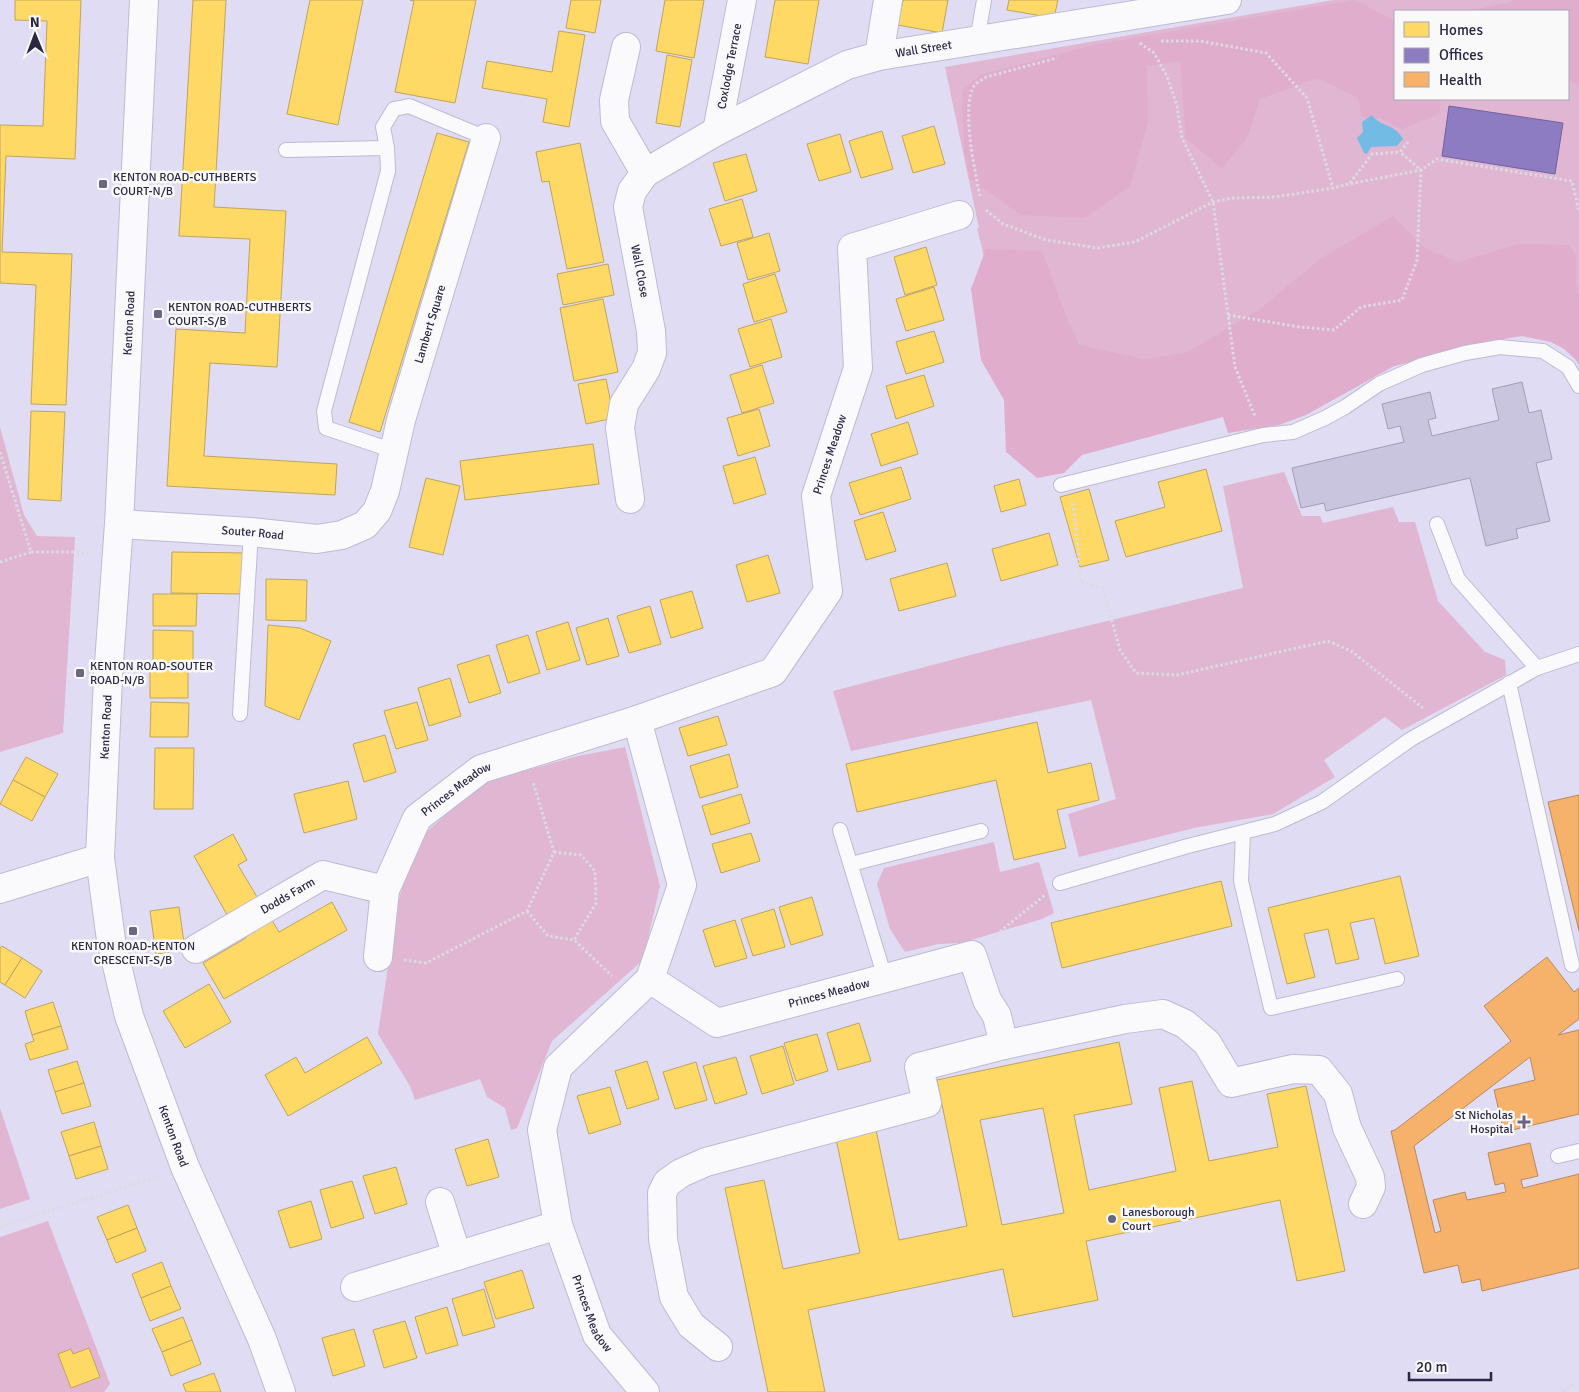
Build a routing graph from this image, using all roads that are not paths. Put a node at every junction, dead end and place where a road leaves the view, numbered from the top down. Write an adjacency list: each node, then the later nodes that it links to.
1 (144, 0): 22 (street, Kenton Road)
2 (742, 0): 11 (street, Coxlodge Terrace)
3 (888, 0): 10 (street)
4 (984, 0): 8 (lane)
5 (1227, 0): 6 (street, Wall Street)
6 (1182, 4): 7 (street, Wall Street)
7 (1083, 12): 8 (street, Wall Street)
8 (977, 41): 10 (street, Wall Street)
9 (626, 47): 15 (street)
10 (879, 56): 11 (street, Wall Street)
11 (717, 131): 15 (street, Wall Street)
12 (486, 138): 13 (lane); 18 (street, Lambert Square)
13 (387, 148): 14 (lane); 18 (lane)
14 (286, 150)
15 (645, 173): 20 (street, Wall Close)
16 (970, 211): 29 (street, Princes Meadow)
17 (1579, 386): 19 (lane)
18 (394, 451): 21 (street, Lambert Square)
19 (1066, 483)
20 (630, 499)
21 (377, 511): 24 (street, Souter Road)
22 (119, 524): 24 (street, Souter Road); 33 (street, Kenton Road)
23 (1437, 524): 26 (lane)
24 (251, 532): 28 (lane)
25 (1579, 654): 26 (lane)
26 (1537, 668): 27 (lane)
27 (1509, 683): 32 (lane); 40 (lane)
28 (240, 714)
29 (637, 720): 37 (street, Princes Meadow); 43 (street, Princes Meadow)
30 (840, 830): 34 (lane)
31 (981, 831): 34 (lane)
32 (1243, 833): 35 (lane); 42 (lane)
33 (100, 858): 36 (street); 53 (street, Kenton Road)
34 (851, 864): 41 (lane)
35 (1060, 883)
36 (0, 889)
37 (385, 890): 38 (street, Dodds Farm); 39 (street, Princes Meadow)
38 (196, 949)
39 (378, 957)
40 (1572, 965)
41 (885, 978): 43 (street, Princes Meadow); 44 (street, Princes Meadow)
42 (1398, 979)
43 (641, 987): 49 (street, Princes Meadow)
44 (1004, 1046): 48 (street); 52 (street)
45 (1579, 1151): 46 (lane)
46 (1558, 1156)
47 (440, 1202): 50 (street)
48 (1363, 1204)
49 (558, 1224): 50 (street); 54 (street, Princes Meadow)
50 (457, 1256): 51 (street)
51 (355, 1287)
52 (718, 1347)
53 (281, 1392)
54 (645, 1392)

